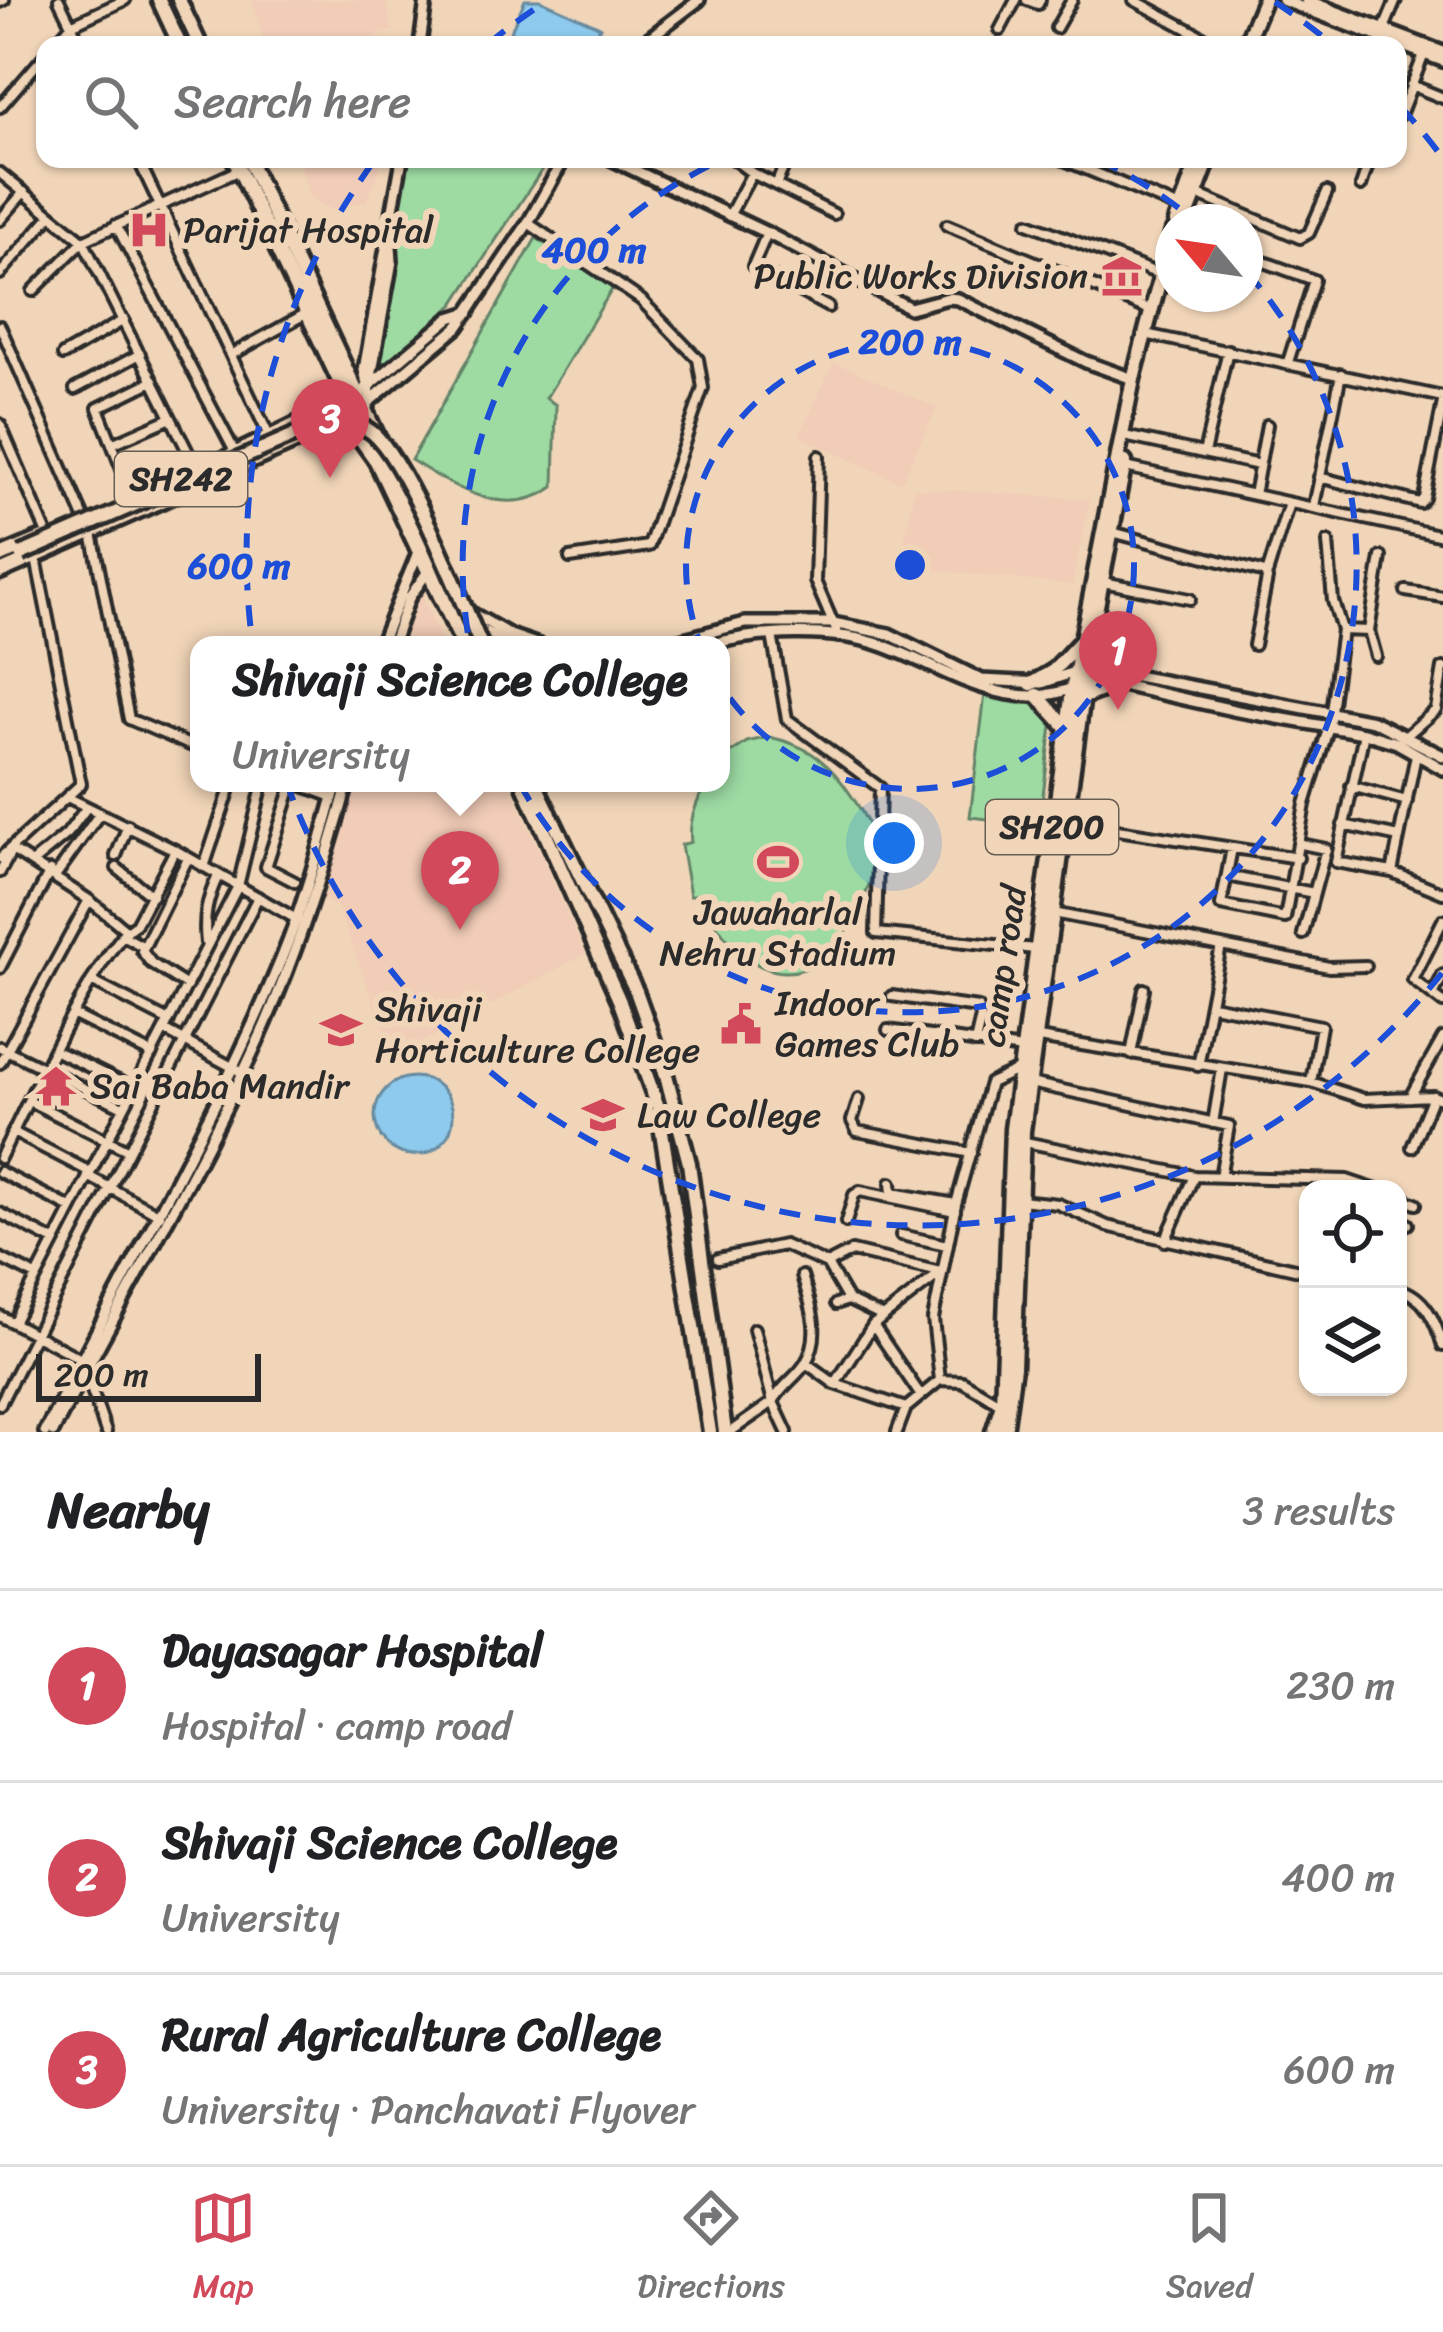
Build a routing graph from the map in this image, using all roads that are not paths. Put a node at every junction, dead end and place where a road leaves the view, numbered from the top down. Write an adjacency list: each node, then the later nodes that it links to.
1 (59, 0): 16 (street)
2 (125, 0): 16 (street)
3 (159, 0): 22 (main road)
4 (179, 0): 23 (main road)
5 (426, 0): 24 (street)
6 (699, 0): 25 (street)
7 (1016, 0): 18 (street)
8 (1027, 0): 9 (street)
9 (1040, 0)
10 (1072, 0): 17 (street)
11 (1134, 0): 26 (street)
12 (1268, 0): 27 (main road)
13 (1282, 0): 19 (street)
14 (1306, 0): 19 (street)
15 (1396, 0): 19 (street)
16 (71, 25): 20 (street); 21 (street)
17 (1056, 28)
18 (1000, 30)
19 (1382, 33): 28 (street); 29 (street)
20 (62, 36)
21 (76, 36)
22 (176, 36)
23 (196, 36)
24 (421, 36)
25 (652, 36)
26 (1201, 36)
27 (1253, 36)
28 (1388, 36)
29 (1390, 36)
30 (1407, 43): 33 (street)
31 (1407, 46): 32 (street)
32 (1424, 54): 33 (street); 35 (street)
33 (1443, 57)
34 (36, 65): 38 (street)
35 (1412, 85): 36 (street); 37 (street)
36 (1407, 98)
37 (1443, 98)
38 (0, 107)
39 (142, 168): 58 (street)
40 (230, 168): 58 (street)
41 (242, 168): 77 (main road)
42 (402, 168): 93 (street)
43 (559, 168): 66 (street)
44 (630, 168): 64 (street)
45 (745, 168): 52 (street)
46 (783, 168): 53 (street)
47 (1080, 168): 61 (street)
48 (1195, 168): 59 (main road)
49 (1206, 168): 57 (main road)
50 (1367, 168): 54 (street)
51 (0, 173): 55 (street)
52 (752, 173): 53 (street); 64 (street)
53 (776, 185): 62 (street)
54 (1361, 186)
55 (24, 192): 63 (street); 65 (street)
56 (1327, 192): 57 (street)
57 (1196, 194): 60 (main road)
58 (160, 204): 68 (street); 87 (street)
59 (1184, 204)
60 (1189, 204)
61 (1155, 205)
62 (834, 214)
63 (51, 215): 71 (street); 74 (street)
64 (729, 216): 70 (street)
65 (0, 220)
66 (528, 223): 93 (street); 125 (street)
67 (1028, 223): 73 (street)
68 (116, 225): 71 (street); 104 (street)
69 (947, 225): 79 (street)
70 (767, 233): 78 (street); 90 (street)
71 (83, 241): 75 (street); 81 (street)
72 (1263, 262): 88 (street)
73 (1155, 272)
74 (0, 274)
75 (33, 291)
76 (1155, 292): 79 (main road, camp road / SH200)
77 (307, 304): 87 (street); 93 (main road)
78 (828, 307)
79 (1150, 310): 83 (main road, camp road / SH200)
80 (1155, 310): 83 (main road, camp road / SH200)
81 (124, 320): 85 (street); 86 (street)
82 (0, 326): 115 (street)
83 (1147, 334): 84 (street); 90 (main road, camp road / SH200); 101 (main road, camp road / SH200)
84 (1228, 350): 88 (street); 103 (street)
85 (140, 354): 91 (street); 92 (street)
86 (63, 355)
87 (230, 356): 100 (street)
88 (1288, 362): 89 (street)
89 (1341, 374): 94 (street); 110 (street)
90 (1133, 379): 149 (main road, camp road / SH200)
91 (153, 381): 95 (street); 102 (street)
92 (75, 389)
93 (362, 397): 97 (main road); 100 (main road, SH242); 121 (main road)
94 (1443, 399): 110 (street)
95 (171, 418): 102 (street); 109 (street)
96 (0, 424): 117 (street)
97 (351, 425): 99 (main road); 106 (main road)
98 (1267, 425): 107 (street)
99 (320, 431): 106 (main road); 115 (main road, SH242)
100 (269, 437): 104 (main road, SH242)
101 (1130, 437): 103 (street); 108 (main road, camp road / SH200)
102 (114, 442): 112 (street)
103 (1204, 453): 107 (street)
104 (236, 454): 109 (main road, SH242)
105 (819, 456): 135 (street)
106 (376, 460): 121 (main road)
107 (1259, 465): 111 (street)
108 (1124, 466): 111 (street); 116 (main road, camp road / SH200)
109 (198, 472): 112 (main road, SH242)
110 (1319, 477): 114 (street)
111 (1254, 495): 113 (street)
112 (134, 500): 115 (main road, SH242)
113 (1289, 503): 114 (street); 128 (street)
114 (1313, 506): 118 (street)
115 (88, 527): 117 (main road, SH242); 124 (main road, SH242); 162 (street)
116 (1111, 532): 128 (street); 129 (main road, camp road / SH200)
117 (49, 536): 122 (main road, SH242)
118 (1443, 536)
119 (0, 537): 122 (street)
120 (1328, 542): 137 (street)
121 (422, 547): 126 (main road); 140 (street)
122 (7, 555): 134 (main road, bridge)
123 (1381, 557): 138 (street)
124 (36, 558): 127 (main road, SH242); 176 (street)
125 (570, 558)
126 (431, 567): 133 (main road); 134 (main road); 141 (street)
127 (0, 572)
128 (1267, 575): 150 (street)
129 (1102, 582): 132 (street); 136 (main road, camp road / SH200)
130 (1406, 591): 131 (street)
131 (1443, 597)
132 (1190, 599)
133 (446, 606): 134 (street); 142 (main road)
134 (462, 612): 143 (main road, bridge); 144 (street); 145 (street)
135 (833, 622): 146 (street); 147 (street); 155 (street)
136 (1092, 630): 153 (main road, camp road / SH200); 154 (main road)
137 (1342, 630): 138 (street); 157 (street)
138 (1369, 631): 151 (street)
139 (772, 635): 147 (street); 148 (street); 218 (street)
140 (384, 636)
141 (395, 636)
142 (459, 636)
143 (473, 636)
144 (489, 636)
145 (517, 636)
146 (695, 636)
147 (839, 637): 155 (street)
148 (730, 639)
149 (1080, 642): 153 (main road, camp road / SH200); 155 (main road)
150 (1254, 645)
151 (1376, 656)
152 (1443, 668): 161 (street)
153 (1082, 669): 154 (street); 155 (street); 156 (main road, camp road / SH200)
154 (1114, 678): 156 (main road); 157 (street); 158 (street)
155 (1034, 690): 156 (street); 159 (main road)
156 (1081, 691): 159 (main road, camp road / SH200); 181 (main road, camp road / SH200)
157 (1331, 712): 158 (street); 161 (street)
158 (1329, 726): 160 (street); 185 (street)
159 (1066, 728): 218 (main road, camp road / SH200)
160 (1364, 734): 163 (street); 166 (street)
161 (1407, 735): 164 (street)
162 (190, 745)
163 (1416, 755): 165 (street); 178 (street)
164 (1443, 756)
165 (1443, 770)
166 (1351, 786): 178 (street); 183 (street)
167 (229, 792): 195 (street)
168 (260, 792): 202 (street)
169 (291, 792): 201 (street)
170 (319, 792): 177 (street)
171 (334, 792): 177 (street)
172 (345, 792): 211 (street)
173 (527, 792): 305 (main road)
174 (544, 792): 214 (main road)
175 (544, 792): 214 (main road)
176 (67, 797): 179 (street); 187 (street)
177 (333, 797): 211 (street)
178 (1407, 801): 184 (street)
179 (87, 807): 180 (street); 193 (street)
180 (100, 813): 182 (street); 198 (street)
181 (1064, 822): 186 (street); 209 (main road, camp road / SH200)
182 (128, 825): 188 (street); 189 (street)
183 (1343, 825): 184 (street); 197 (street)
184 (1399, 837): 197 (street)
185 (1301, 844): 192 (street); 205 (street)
186 (1232, 848): 192 (street); 200 (street)
187 (12, 850): 190 (street); 193 (street); 196 (street)
188 (175, 850): 191 (street); 206 (street)
189 (116, 856)
190 (0, 858)
191 (188, 858): 195 (street); 216 (street)
192 (1298, 858): 203 (street)
193 (33, 862): 198 (street)
194 (117, 868): 206 (street)
195 (204, 868): 199 (street)
196 (0, 872)
197 (1391, 872): 204 (street)
198 (53, 873): 208 (street); 220 (street)
199 (218, 876): 202 (street); 217 (street)
200 (1227, 876): 203 (street); 203 (street)
201 (295, 882)
202 (238, 886): 207 (street); 217 (street)
203 (1292, 888): 205 (street)
204 (1438, 889)
205 (1314, 893): 213 (street)
206 (152, 896): 212 (street)
207 (258, 897): 211 (street); 232 (street)
208 (89, 900): 212 (street); 236 (street)
209 (1051, 913): 215 (street); 233 (main road, camp road / SH200)
210 (1443, 920): 226 (street)
211 (301, 921): 243 (street)
212 (124, 932): 216 (street); 222 (street)
213 (1304, 934)
214 (610, 941): 303 (main road)
215 (1221, 946): 219 (street); 228 (street)
216 (144, 947): 223 (street)
217 (206, 948): 223 (street)
218 (1035, 949): 233 (main road, camp road / SH200)
219 (1366, 966)
220 (0, 968)
221 (1443, 975): 226 (street)
222 (92, 981): 229 (street); 230 (street)
223 (187, 986): 230 (street)
224 (1144, 989): 239 (street)
225 (892, 995): 234 (street)
226 (1432, 995): 227 (street)
227 (1443, 1003)
228 (1212, 1005): 241 (street); 246 (street)
229 (74, 1015): 237 (street); 238 (street)
230 (167, 1026): 232 (street); 238 (street)
231 (887, 1030): 234 (street)
232 (184, 1041): 243 (street); 259 (street)
233 (1027, 1041): 234 (street); 239 (street); 244 (main road, camp road / SH200); 247 (main road, camp road / SH200)
234 (975, 1043)
235 (1441, 1045): 249 (street)
236 (3, 1049): 240 (street); 242 (street)
237 (56, 1051): 242 (street); 248 (street)
238 (152, 1054): 248 (street)
239 (1132, 1054): 241 (street)
240 (0, 1063)
241 (1198, 1066): 245 (street)
242 (44, 1070): 252 (street); 253 (street)
243 (238, 1070): 275 (street)
244 (1020, 1070): 257 (main road, camp road / SH200); 260 (street)
245 (1222, 1070): 246 (street); 254 (street)
246 (1311, 1082): 249 (street)
247 (1029, 1083): 254 (street); 257 (main road, camp road / SH200)
248 (134, 1088): 253 (street)
249 (1410, 1097): 250 (street)
250 (1438, 1098): 258 (street)
251 (859, 1099): 260 (street)
252 (29, 1101): 255 (street); 256 (street)
253 (124, 1107): 256 (street)
254 (1213, 1123): 265 (street)
255 (13, 1132): 261 (street); 263 (street)
256 (106, 1140): 259 (street); 263 (street)
257 (1017, 1141): 264 (street); 269 (main road, camp road / SH200); 281 (main road, camp road / SH200)
258 (1412, 1147)
259 (128, 1150): 268 (street)
260 (971, 1153): 272 (street)
261 (0, 1158)
262 (0, 1172): 273 (street)
263 (89, 1174): 268 (street); 273 (street)
264 (1194, 1176): 265 (street); 279 (street)
265 (1220, 1178): 266 (street)
266 (1299, 1182)
267 (891, 1183): 272 (street)
268 (109, 1187): 275 (street); 297 (street)
269 (1020, 1200): 279 (street); 281 (main road, camp road / SH200)
270 (1407, 1201): 271 (street)
271 (1416, 1204)
272 (956, 1207): 276 (street); 280 (street)
273 (71, 1208): 278 (street)
274 (0, 1213): 278 (street)
275 (162, 1216): 300 (street)
276 (846, 1222)
277 (902, 1235): 280 (street)
278 (55, 1241): 287 (street)
279 (1165, 1241): 285 (street)
280 (948, 1245): 286 (street)
281 (1013, 1247): 308 (main road, camp road / SH200); 317 (main road, camp road / SH200)
282 (0, 1258): 287 (street)
283 (718, 1259): 284 (street)
284 (827, 1264): 286 (street); 290 (street)
285 (1299, 1270)
286 (942, 1272): 293 (street); 301 (street)
287 (36, 1276): 294 (street)
288 (802, 1276): 299 (street)
289 (1407, 1291): 298 (street)
290 (848, 1300): 291 (street); 293 (street)
291 (836, 1304)
292 (0, 1316): 294 (street)
293 (883, 1317): 295 (street)
294 (13, 1322): 297 (street)
295 (872, 1325): 302 (street); 304 (street)
296 (754, 1329): 306 (street)
297 (34, 1333): 300 (street); 307 (street)
298 (1443, 1346)
299 (806, 1363): 302 (street); 306 (street)
300 (84, 1364): 310 (street); 311 (street)
301 (940, 1380): 304 (street); 308 (street)
302 (835, 1384): 309 (street)
303 (721, 1396): 305 (main road); 313 (main road)
304 (921, 1396): 309 (street)
305 (705, 1399): 312 (main road)
306 (773, 1402): 313 (street); 314 (street)
307 (0, 1404)
308 (1002, 1404): 316 (main road, camp road / SH200)
309 (906, 1408): 315 (street)
310 (49, 1432)
311 (106, 1432)
312 (710, 1432)
313 (728, 1432)
314 (787, 1432)
315 (897, 1432)
316 (993, 1432)
317 (1005, 1432)

